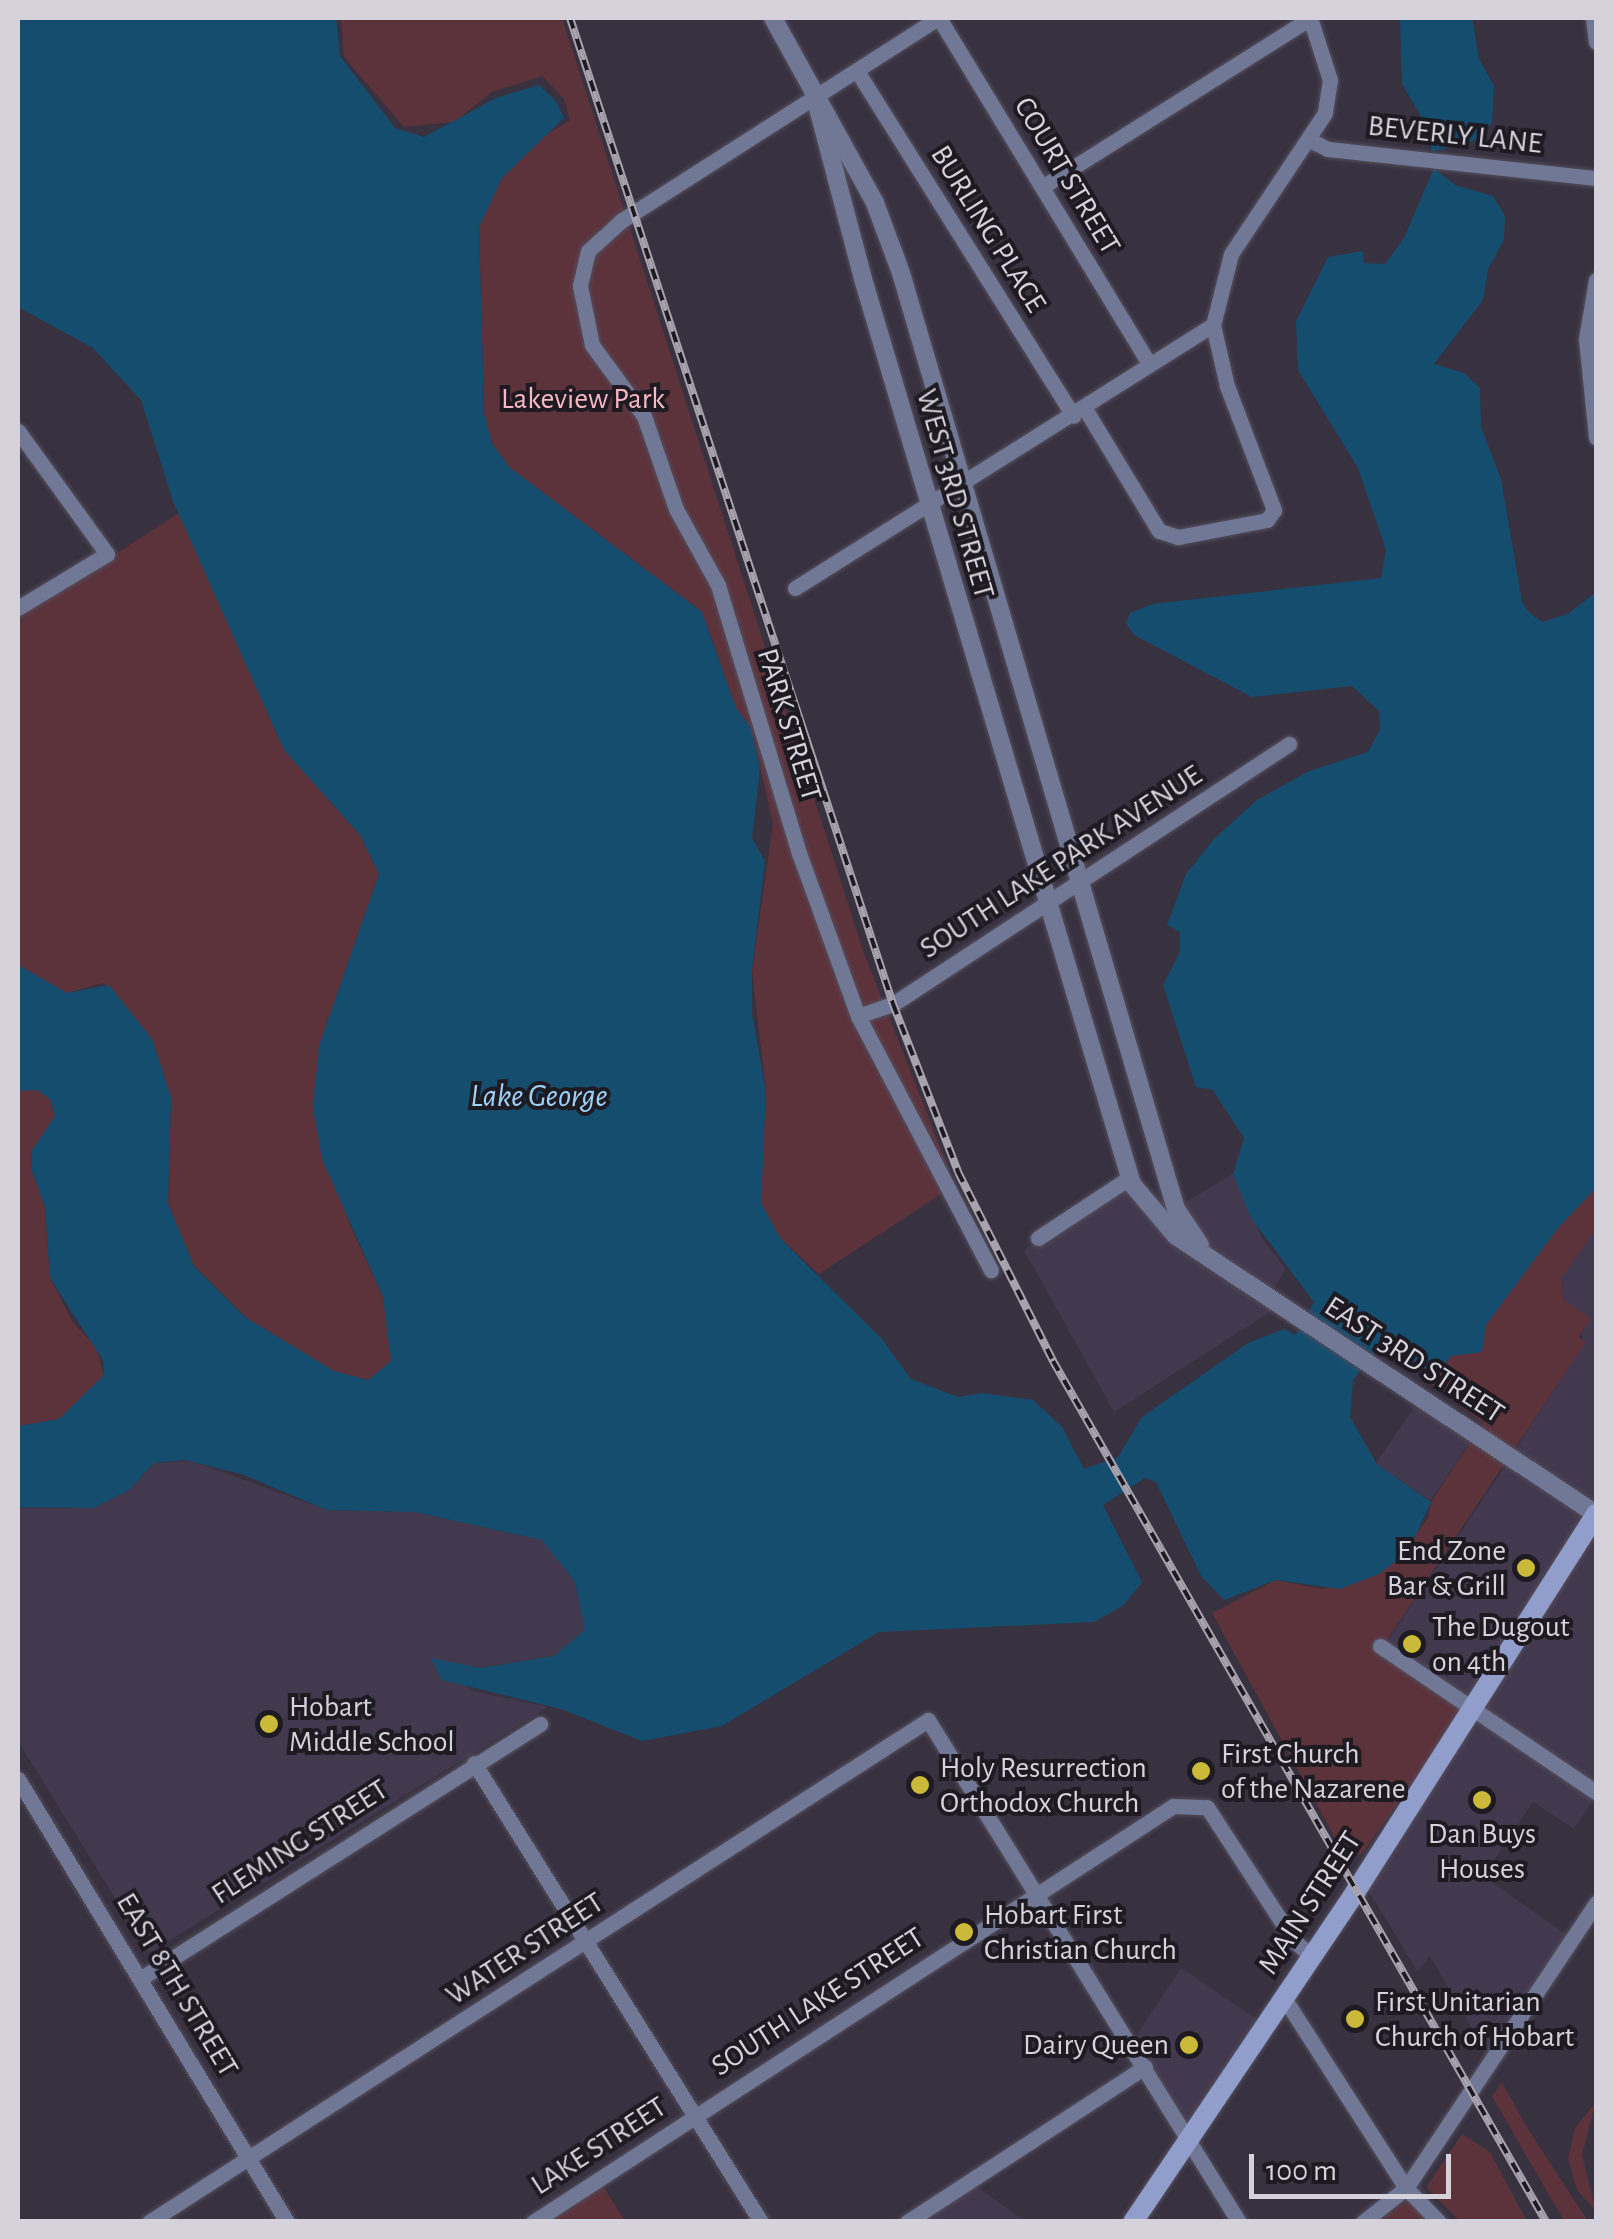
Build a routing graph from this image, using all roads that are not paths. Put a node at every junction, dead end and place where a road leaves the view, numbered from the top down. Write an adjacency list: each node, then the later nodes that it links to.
1 (774, 18): 7 (street, WEST 3RD STREET)
2 (938, 18): 6 (street); 10 (street, COURT STREET)
3 (1310, 18): 8 (street); 10 (street)
4 (1593, 18): 5 (street)
5 (1596, 42)
6 (857, 71): 7 (street); 14 (street, BURLING PLACE)
7 (815, 97): 17 (street, WEST 3RD STREET); 18 (street, WEST 3RD STREET); 24 (street, PARK STREET)
8 (1310, 140): 9 (street, BEVERLY LANE); 12 (street)
9 (1596, 178)
10 (1042, 187): 13 (street, COURT STREET)
11 (1596, 280): 16 (street)
12 (1214, 325): 13 (street); 14 (street, BURLING PLACE)
13 (1149, 364): 14 (street)
14 (1079, 413): 17 (street)
15 (18, 431): 20 (street)
16 (1596, 437)
17 (962, 489): 18 (street); 22 (street, WEST 3RD STREET)
18 (930, 508): 19 (street); 23 (street, WEST 3RD STREET)
19 (795, 588)
20 (18, 608)
21 (1289, 744): 22 (street, SOUTH LAKE PARK AVENUE)
22 (1079, 885): 23 (street, SOUTH LAKE PARK AVENUE); 27 (street, EAST 3RD STREET)
23 (1047, 906): 24 (street, SOUTH LAKE PARK AVENUE); 25 (street, EAST 3RD STREET)
24 (858, 1016): 28 (street, PARK STREET)
25 (1129, 1178): 26 (street); 27 (street, EAST 3RD STREET)
26 (1038, 1238)
27 (1202, 1250): 29 (street, EAST 3RD STREET)
28 (990, 1270)
29 (1596, 1514): 31 (main road, MAIN STREET)
30 (1380, 1646): 31 (street)
31 (1468, 1707): 35 (street); 39 (main road, MAIN STREET)
32 (540, 1724): 33 (street, FLEMING STREET)
33 (474, 1763): 38 (street); 40 (street, FLEMING STREET)
34 (18, 1779): 40 (street, EAST 8TH STREET)
35 (1596, 1792)
36 (1036, 1891): 38 (street, WATER STREET); 39 (street, SOUTH LAKE STREET); 42 (street); 43 (street, SOUTH LAKE STREET)
37 (1596, 1903): 46 (street)
38 (590, 1941): 43 (street); 45 (street, WATER STREET)
39 (1312, 1956): 41 (main road, MAIN STREET)
40 (143, 1977): 45 (street, EAST 8TH STREET)
41 (1284, 1998): 44 (main road, MAIN STREET); 46 (street)
42 (1146, 2068): 44 (street); 51 (street)
43 (695, 2116): 49 (street, LAKE STREET); 50 (street)
44 (1188, 2136): 52 (main road, MAIN STREET); 53 (street)
45 (248, 2158): 47 (street, WATER STREET); 48 (street, EAST 8TH STREET)
46 (1406, 2188): 54 (street); 55 (street)
47 (150, 2222)
48 (287, 2222)
49 (533, 2222)
50 (761, 2222)
51 (907, 2222)
52 (1133, 2222)
53 (1239, 2222)
54 (1363, 2222)
55 (1439, 2222)

